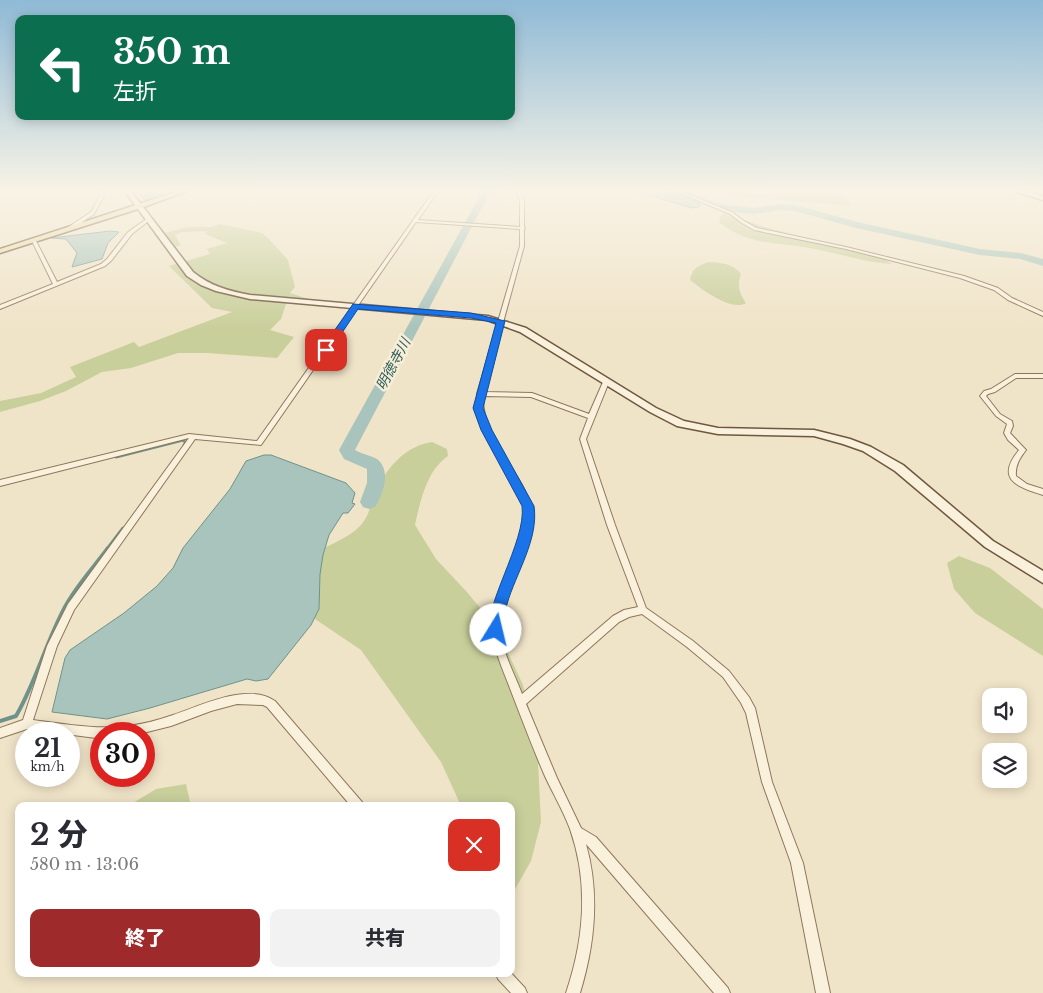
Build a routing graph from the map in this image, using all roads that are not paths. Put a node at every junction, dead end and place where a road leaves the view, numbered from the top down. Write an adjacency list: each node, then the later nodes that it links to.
1 (46, 236): 7 (main road)
2 (127, 236): 9 (street)
3 (162, 236): 10 (street)
4 (404, 236): 10 (street)
5 (523, 236): 13 (street)
6 (791, 236): 12 (street)
7 (34, 240): 8 (main road); 9 (street)
8 (0, 251)
9 (56, 285): 11 (street)
10 (356, 306): 13 (street); 18 (street)
11 (0, 307)
12 (1043, 314)
13 (501, 321): 15 (street); 16 (street)
14 (1043, 376): 20 (street)
15 (606, 382): 17 (street); 21 (street)
16 (480, 394): 17 (street); 23 (street)
17 (591, 418): 22 (street)
18 (194, 436): 19 (street); 24 (street)
19 (0, 483)
20 (1043, 492)
21 (1043, 578)
22 (643, 610): 23 (street); 34 (street)
23 (520, 702): 29 (street)
24 (28, 722)
25 (15, 728): 27 (street)
26 (80, 731): 28 (street)
27 (0, 733)
28 (355, 802)
29 (577, 832): 32 (street); 33 (street)
30 (506, 977): 31 (street)
31 (520, 993)
32 (573, 993)
33 (723, 993)
34 (823, 993)

